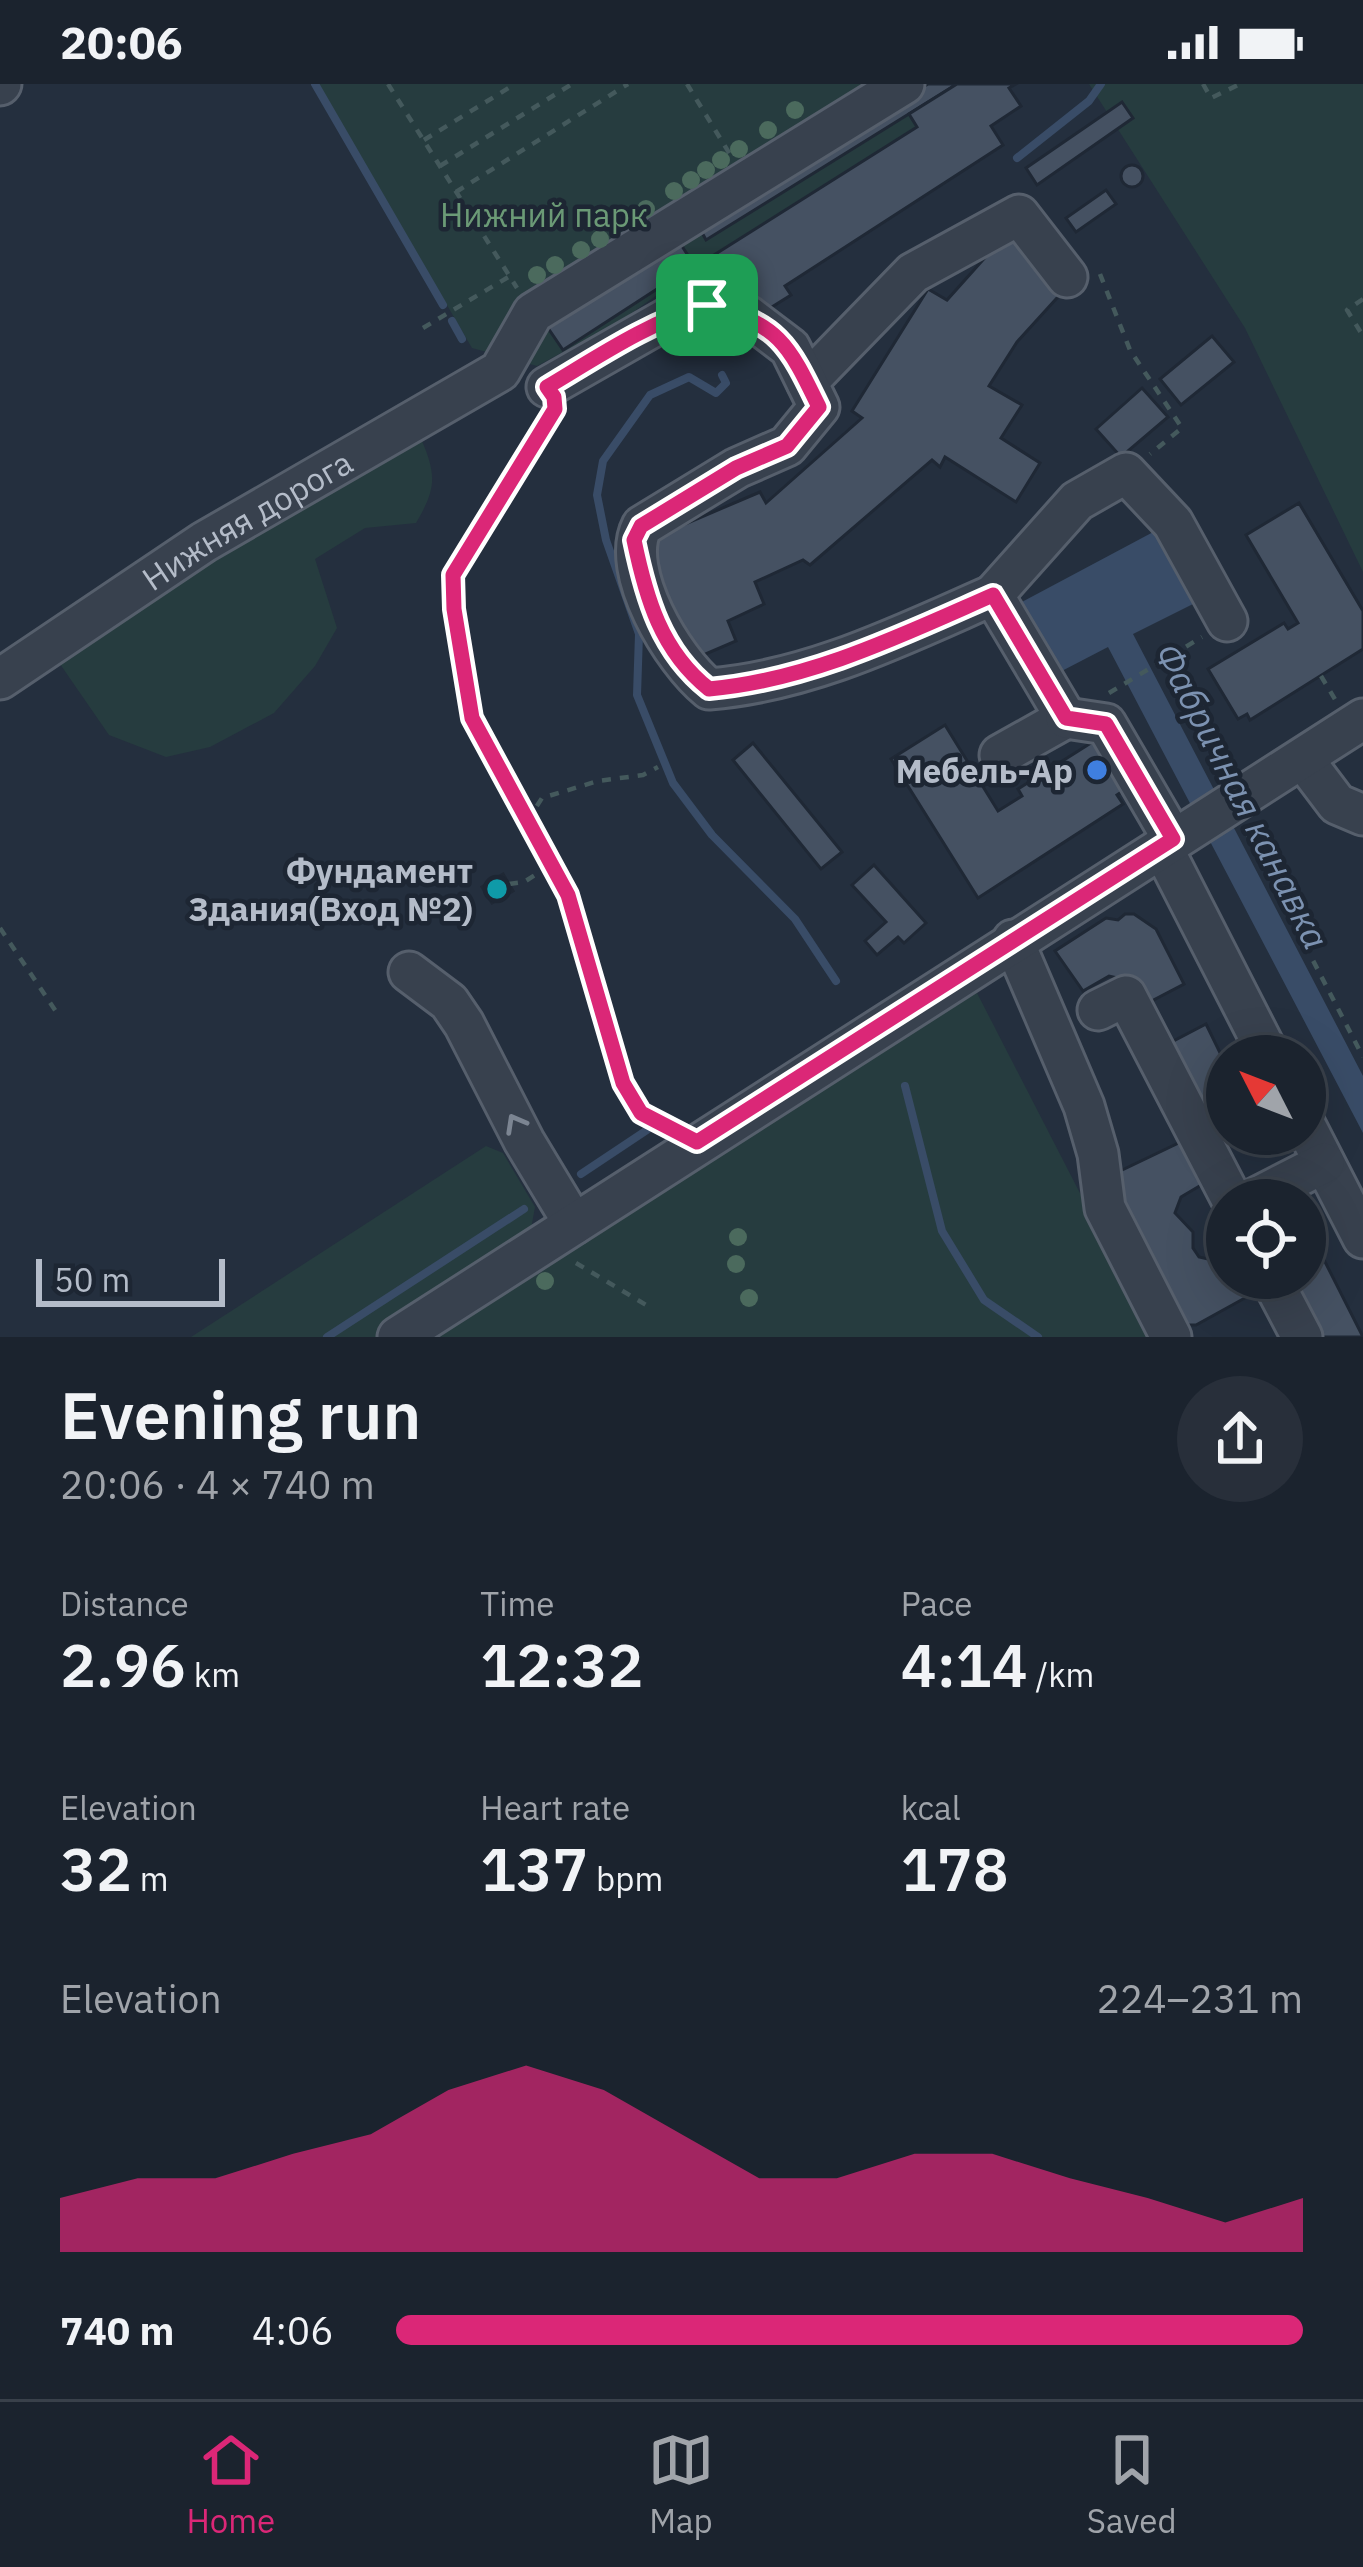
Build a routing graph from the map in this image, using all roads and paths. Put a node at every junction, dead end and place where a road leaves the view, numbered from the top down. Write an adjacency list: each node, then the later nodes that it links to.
1 (388, 84): 9 (path)
2 (515, 84): 9 (path)
3 (572, 84): 10 (path)
4 (628, 84): 12 (path)
5 (687, 84): 11 (path)
6 (904, 84): 11 (street)
7 (1203, 84): 8 (path)
8 (1240, 84)
9 (424, 140): 10 (path)
10 (440, 166): 12 (path)
11 (746, 181): 16 (street)
12 (456, 192): 14 (path)
13 (1078, 268): 19 (street); 21 (path)
14 (510, 276): 16 (path); 17 (path)
15 (1363, 299): 18 (path)
16 (533, 314): 26 (street, Нижняя дорога)
17 (422, 328)
18 (1363, 336)
19 (807, 382): 20 (street); 22 (street)
20 (547, 387): 34 (path)
21 (1126, 473): 22 (street); 23 (street)
22 (993, 595): 27 (street)
23 (1227, 621)
24 (1183, 650): 27 (path)
25 (1322, 676): 28 (path)
26 (0, 679)
27 (1080, 710): 29 (street); 35 (street)
28 (1349, 710): 30 (street)
29 (1000, 755)
30 (1303, 759): 32 (street); 33 (street)
31 (658, 767): 34 (path)
32 (1242, 798): 35 (street); 44 (path)
33 (1363, 815)
34 (527, 821): 36 (path)
35 (1174, 839): 39 (street); 43 (street)
36 (551, 866): 37 (path); 45 (path)
37 (509, 884)
38 (0, 928): 42 (path)
39 (1013, 940): 45 (street); 55 (street)
40 (409, 973): 50 (street, one-way to 40)
41 (1098, 1010): 48 (street)
42 (57, 1013)
43 (1260, 1035)
44 (1363, 1058)
45 (697, 1142): 50 (street)
46 (1320, 1155): 47 (street)
47 (1324, 1162): 49 (street); 51 (street)
48 (1221, 1179)
49 (1292, 1179)
50 (562, 1232): 53 (path); 54 (street)
51 (1363, 1238)
52 (1282, 1299): 56 (street)
53 (646, 1305)
54 (398, 1337)
55 (1172, 1337)
56 (1302, 1337)

